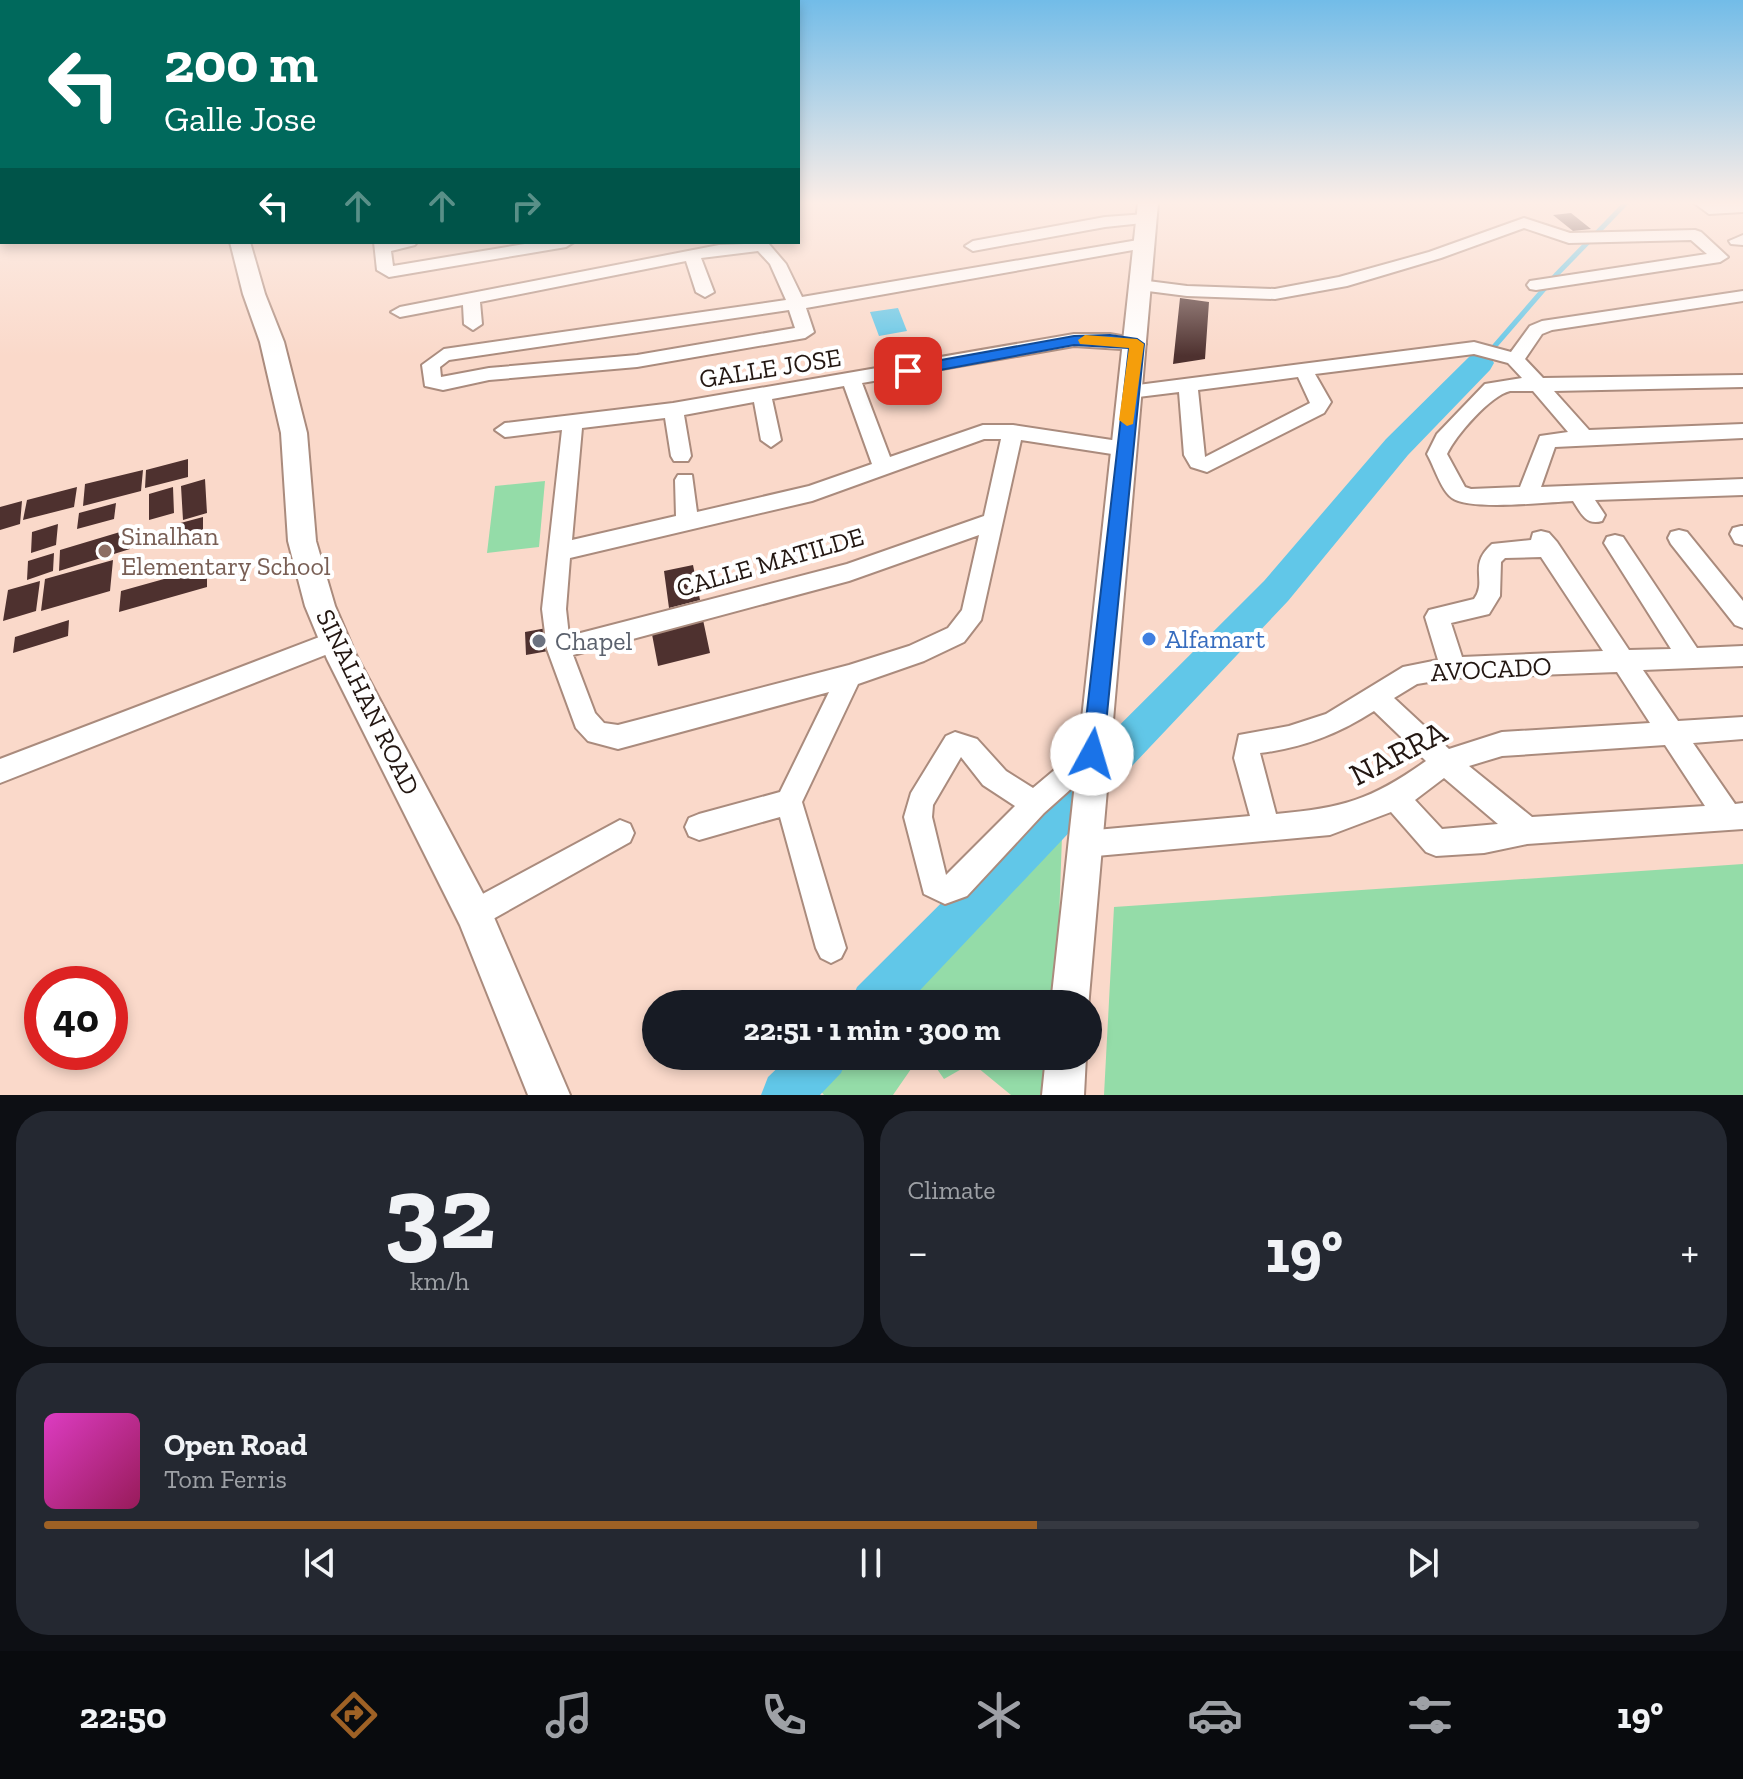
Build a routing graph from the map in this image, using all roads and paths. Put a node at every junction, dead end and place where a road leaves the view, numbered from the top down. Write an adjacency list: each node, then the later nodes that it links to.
1 (243, 254): 51 (street, SINALHAN ROAD)
2 (383, 254): 12 (street)
3 (462, 254): 12 (street)
4 (489, 254): 12 (street)
5 (705, 254): 11 (street)
6 (772, 254): 18 (street)
7 (1009, 254): 18 (street)
8 (1143, 254): 13 (street)
9 (1436, 254): 13 (street)
10 (1717, 254): 14 (street)
11 (692, 256): 15 (street); 17 (street)
12 (463, 262)
13 (1140, 285): 21 (street)
14 (1536, 285)
15 (705, 292)
16 (1743, 296): 22 (street)
17 (471, 298): 19 (street); 20 (street)
18 (795, 304): 18 (street)
19 (400, 312)
20 (473, 324)
21 (1137, 344): 24 (street, GALLE JOSE); 28 (street)
22 (1509, 357): 23 (street); 27 (street)
23 (1303, 369): 26 (street); 26 (street)
24 (852, 381): 29 (street, GALLE JOSE); 39 (street)
25 (1743, 381): 27 (street)
26 (1188, 385): 28 (street)
27 (1537, 387): 35 (street); 43 (street)
28 (1130, 392): 37 (street)
29 (762, 395): 30 (street, GALLE JOSE); 36 (street)
30 (673, 410): 31 (street, GALLE JOSE); 38 (street)
31 (572, 424): 32 (street, GALLE JOSE); 49 (street)
32 (505, 430)
33 (1743, 431): 35 (street)
34 (1013, 432): 37 (street); 39 (street); 46 (street)
35 (1584, 437): 43 (street)
36 (771, 440)
37 (1125, 449): 62 (street)
38 (681, 456)
39 (883, 467): 45 (street)
40 (685, 480): 45 (street)
41 (1743, 487): 42 (street)
42 (1579, 494): 43 (street); 44 (street)
43 (1527, 497)
44 (1594, 515)
45 (687, 520): 49 (street)
46 (994, 521): 52 (street, CALLE MATILDE); 57 (street)
47 (1679, 538): 50 (street)
48 (1615, 543): 54 (street)
49 (559, 552): 52 (street)
50 (1743, 618)
51 (335, 641): 63 (street); 73 (street, SINALHAN ROAD)
52 (559, 649): 57 (street)
53 (1743, 656): 54 (street, AVOCADO)
54 (1691, 659): 55 (street, AVOCADO)
55 (1625, 663): 56 (street, AVOCADO); 56 (street); 60 (street)
56 (1453, 668): 58 (street, AVOCADO)
57 (849, 676): 65 (street)
58 (1376, 697): 61 (street); 69 (street, AVOCADO)
59 (1743, 728): 60 (street, NARRA)
60 (1671, 732): 61 (street, NARRA); 67 (street)
61 (1445, 762): 64 (street, NARRA); 70 (street)
62 (1092, 764): 66 (street); 72 (street)
63 (0, 771)
64 (1396, 798): 69 (street, NARRA); 70 (street)
65 (789, 802): 68 (street); 74 (street)
66 (1035, 804): 66 (street)
67 (1736, 817): 70 (street)
68 (699, 827)
69 (1267, 828): 72 (street, NARRA)
70 (1527, 831)
71 (620, 833): 73 (street)
72 (1086, 833): 75 (street)
73 (474, 914): 77 (street, SINALHAN ROAD)
74 (831, 948)
75 (1071, 990)
76 (1065, 1070): 78 (street)
77 (549, 1095)
78 (1063, 1095)

